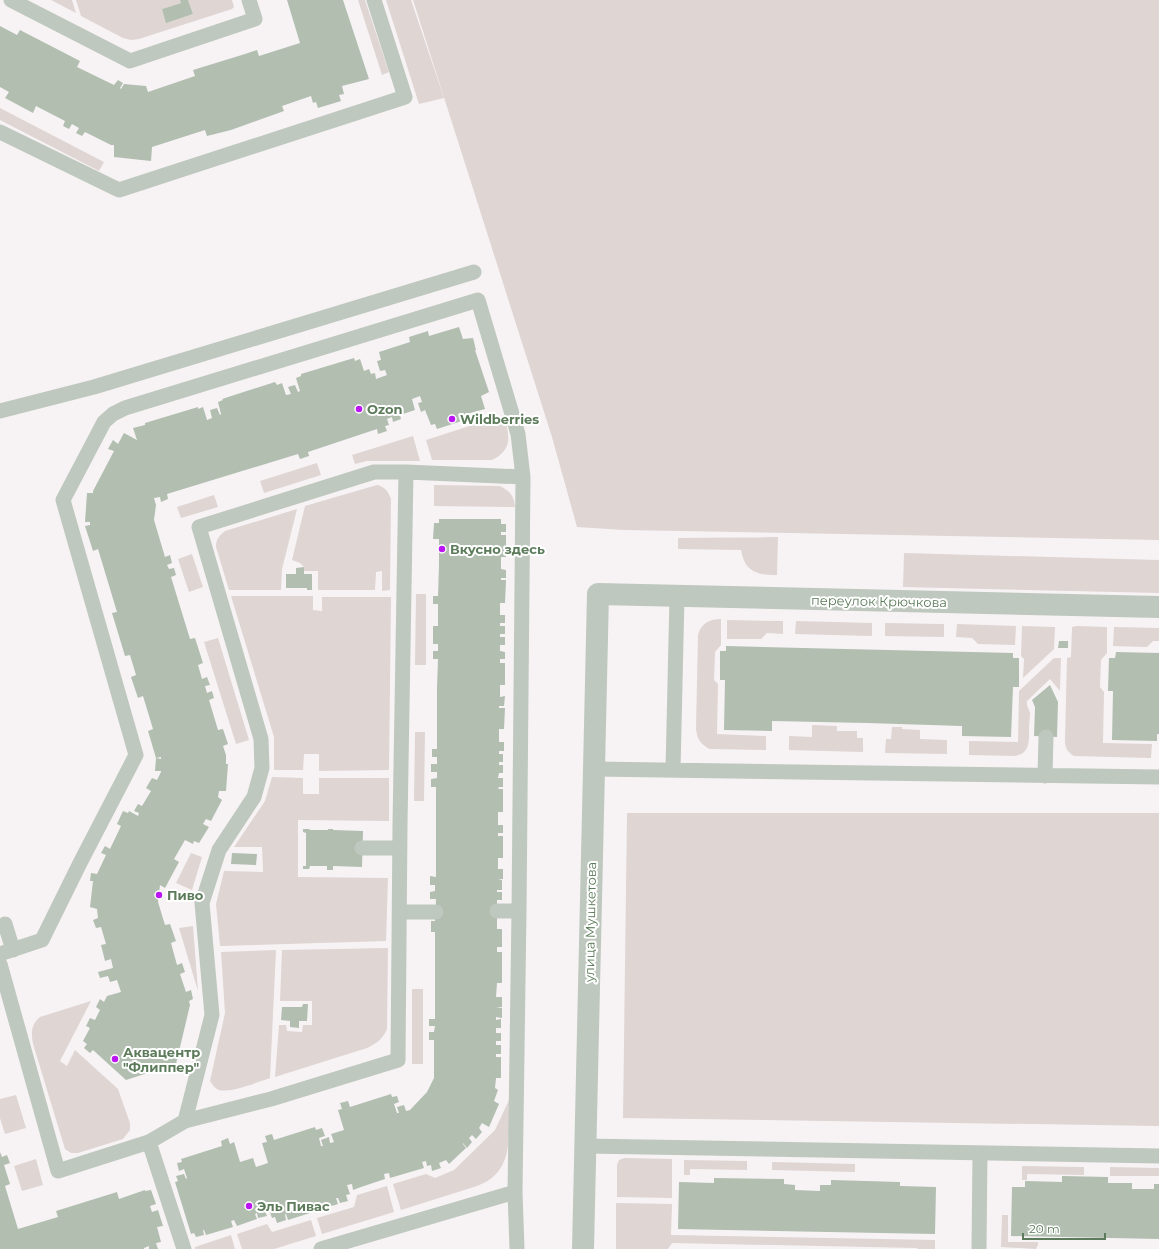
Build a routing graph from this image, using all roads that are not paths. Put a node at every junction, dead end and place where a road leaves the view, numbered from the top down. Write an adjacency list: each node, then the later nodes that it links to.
1 (11, 0): 2 (lane)
2 (249, 0)
3 (374, 0): 4 (lane)
4 (0, 132)
5 (474, 272): 6 (lane)
6 (0, 411)
7 (406, 472): 8 (lane); 18 (lane); 26 (lane)
8 (523, 477): 20 (lane); 24 (lane)
9 (598, 594): 10 (street, переулок Крючкова); 13 (street, улица Мушкетова)
10 (677, 596): 11 (street, переулок Крючкова); 14 (lane)
11 (1159, 608)
12 (1046, 736): 15 (lane)
13 (594, 769): 14 (lane); 28 (street, улица Мушкетова)
14 (673, 770): 15 (lane)
15 (1045, 776): 16 (lane)
16 (1159, 777)
17 (362, 848): 18 (lane)
18 (400, 848): 21 (lane)
19 (497, 911): 20 (lane)
20 (519, 911): 31 (lane)
21 (400, 912): 22 (lane); 26 (lane)
22 (436, 912)
23 (5, 924): 24 (lane)
24 (6, 952)
25 (0, 964): 27 (lane)
26 (185, 1121): 27 (lane)
27 (149, 1142): 32 (lane)
28 (585, 1146): 29 (lane); 35 (street, улица Мушкетова)
29 (980, 1153): 30 (lane); 36 (lane)
30 (1159, 1156)
31 (515, 1192): 33 (lane); 34 (lane)
32 (184, 1249)
33 (321, 1249)
34 (517, 1249)
35 (583, 1249)
36 (979, 1249)

